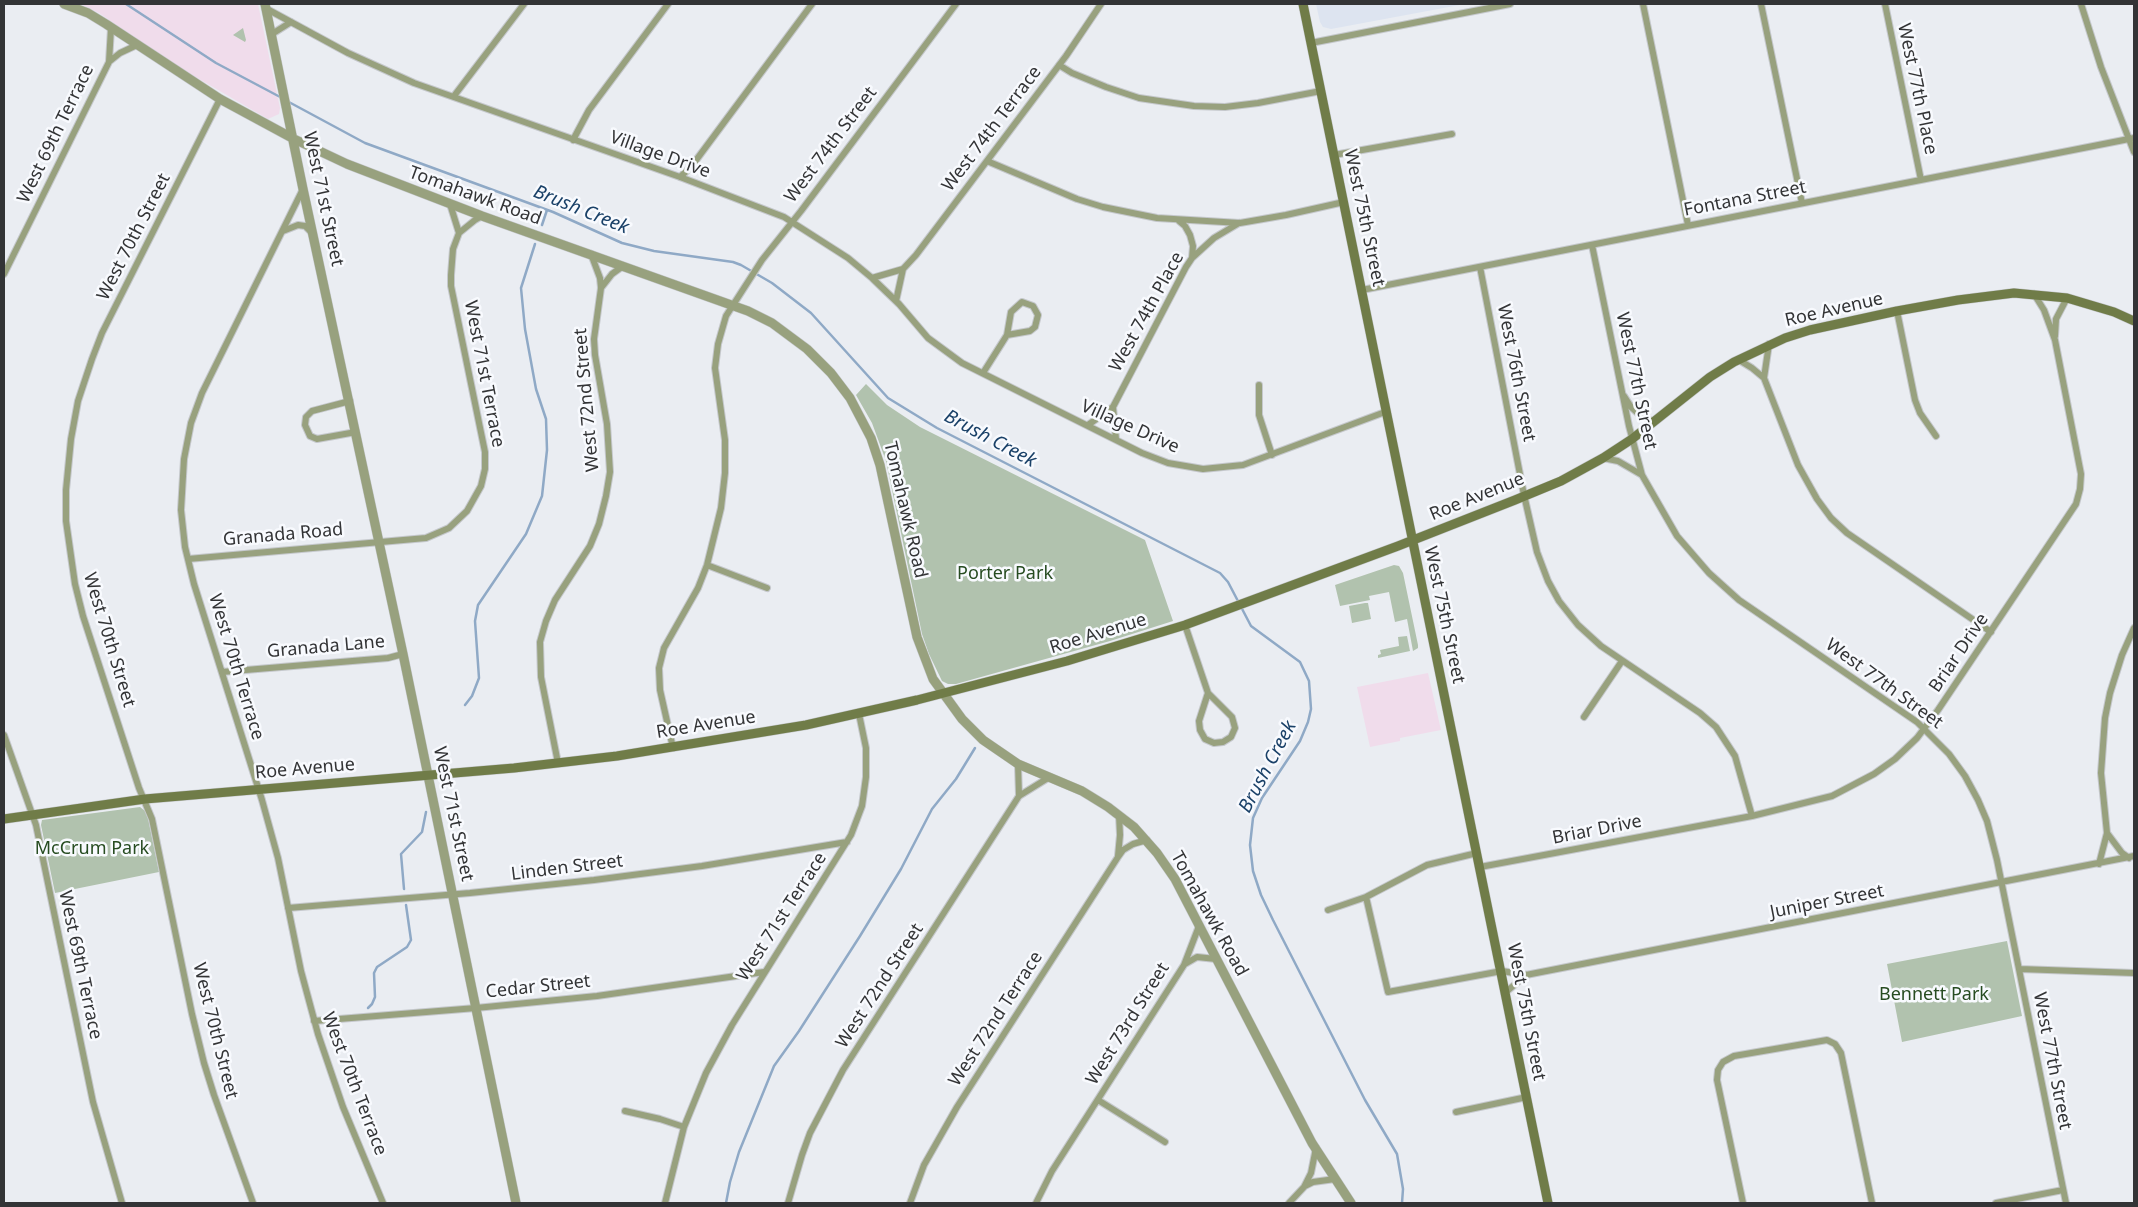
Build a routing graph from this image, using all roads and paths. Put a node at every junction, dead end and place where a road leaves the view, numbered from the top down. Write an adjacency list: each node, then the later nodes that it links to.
1 (64, 4): 15 (street, Tomahawk Road)
2 (524, 4): 22 (street)
3 (668, 4): 27 (street)
4 (812, 4): 31 (street)
5 (956, 4): 39 (street, West 74th Street)
6 (1101, 4): 20 (street, West 74th Terrace)
7 (1303, 4): 17 (main road, West 75th Street)
8 (1510, 4): 17 (street)
9 (1643, 4): 41 (street)
10 (1761, 4): 35 (street)
11 (1884, 4): 32 (street, West 77th Place)
12 (2081, 4): 25 (street)
13 (266, 7): 14 (street, Village Drive); 16 (street, West 71st Street)
14 (291, 22): 16 (street); 22 (street, Village Drive)
15 (111, 28): 18 (street, Tomahawk Road); 19 (street, West 69th Terrace)
16 (272, 34): 26 (street, West 71st Street)
17 (1311, 43): 21 (main road, West 75th Street)
18 (137, 45): 19 (street, West 69th Terrace); 23 (street, Tomahawk Road)
19 (109, 62): 51 (street, West 69th Terrace)
20 (1059, 65): 21 (street); 30 (street, West 74th Terrace)
21 (1320, 91): 29 (main road, West 75th Street)
22 (454, 96): 27 (street, Village Drive)
23 (220, 99): 26 (street, Tomahawk Road); 106 (street, West 70th Street)
24 (1452, 134): 29 (street)
25 (2132, 138): 28 (street); 32 (street, Fontana Street)
26 (294, 139): 33 (street, West 71st Street); 36 (street, Tomahawk Road)
27 (573, 140): 31 (street, Village Drive)
28 (2134, 152)
29 (1334, 155): 34 (main road, West 75th Street)
30 (987, 161): 38 (street); 50 (street, West 74th Terrace)
31 (680, 177): 39 (street, Village Drive)
32 (1921, 180): 35 (street, Fontana Street)
33 (303, 189): 42 (street, West 70th Terrace); 43 (street, West 71st Street)
34 (1344, 202): 40 (street); 54 (main road, West 75th Street)
35 (1802, 203): 41 (street, Fontana Street)
36 (450, 204): 37 (street, Tomahawk Road); 44 (street)
37 (482, 216): 44 (street); 46 (street, Tomahawk Road)
38 (1178, 220): 40 (street); 47 (street)
39 (792, 222): 52 (street, Village Drive); 58 (street, West 74th Street)
40 (1240, 223): 47 (street, West 74th Place)
41 (1688, 225): 45 (street, Fontana Street)
42 (282, 232): 43 (street); 84 (street, West 70th Terrace)
43 (313, 234): 69 (street, West 71st Street)
44 (459, 234): 83 (street, West 71st Terrace)
45 (1592, 245): 49 (street, Fontana Street); 68 (street, West 77th Street)
46 (591, 254): 48 (street, Tomahawk Road); 53 (street, West 72nd Street)
47 (1192, 258): 70 (street, West 74th Place)
48 (623, 266): 53 (street); 58 (street, Tomahawk Road)
49 (1480, 267): 54 (street, Fontana Street); 81 (street, West 76th Street)
50 (903, 268): 52 (street, West 74th Terrace); 57 (street)
51 (4, 274)
52 (872, 278): 57 (street, Village Drive)
53 (601, 288): 100 (street, West 72nd Street)
54 (1362, 290): 71 (main road, West 75th Street)
55 (2034, 294): 56 (main road, Roe Avenue); 59 (main road, Roe Avenue); 62 (street, Briar Drive)
56 (2067, 298): 60 (main road, Roe Avenue); 62 (street)
57 (896, 301): 65 (street, Village Drive)
58 (732, 305): 85 (street); 94 (street, Tomahawk Road)
59 (1897, 311): 63 (main road, Roe Avenue); 75 (street)
60 (2134, 321)
61 (1007, 335): 61 (street); 65 (street)
62 (2055, 340): 89 (street, Briar Drive)
63 (1769, 344): 64 (main road, Roe Avenue); 66 (street)
64 (1739, 360): 66 (street); 72 (main road, Roe Avenue)
65 (983, 373): 73 (street, Village Drive)
66 (1764, 378): 89 (street)
67 (1259, 384): 78 (street)
68 (1622, 393): 72 (street); 76 (street, West 77th Street)
69 (350, 401): 74 (street, West 71st Street); 74 (street)
70 (1113, 407): 73 (street, West 74th Place); 77 (street)
71 (1385, 412): 78 (street, Village Drive); 82 (main road, West 75th Street)
72 (1654, 422): 76 (main road, Roe Avenue)
73 (1088, 425): 77 (street, Village Drive)
74 (356, 432): 83 (street, West 71st Street)
75 (1936, 436)
76 (1632, 438): 79 (main road, Roe Avenue); 80 (street, West 77th Street)
77 (1116, 439): 78 (street, Village Drive)
78 (1272, 456)
79 (1603, 458): 80 (street); 81 (main road, Roe Avenue)
80 (1642, 475): 97 (street, West 77th Street)
81 (1524, 495): 82 (main road, Roe Avenue); 91 (street, West 76th Street)
82 (1412, 541): 87 (main road, Roe Avenue); 114 (main road, West 75th Street)
83 (380, 542): 84 (street, Granada Road); 90 (street, West 71st Street)
84 (188, 559): 92 (street, West 70th Terrace)
85 (707, 565): 86 (street); 99 (street)
86 (767, 588)
87 (1184, 625): 93 (street); 94 (main road, Roe Avenue)
88 (2134, 628): 111 (street)
89 (1991, 632): 97 (street, Briar Drive)
90 (404, 654): 92 (street, Granada Lane); 102 (street, West 71st Street)
91 (1622, 661): 96 (street); 109 (street, West 76th Street)
92 (222, 672): 104 (street, West 70th Terrace)
93 (1208, 693): 93 (street)
94 (943, 694): 95 (main road, Roe Avenue); 101 (street, Tomahawk Road)
95 (859, 714): 99 (main road, Roe Avenue); 113 (street, West 71st Terrace)
96 (1584, 717)
97 (1924, 729): 109 (street, Briar Drive); 119 (street, West 77th Street)
98 (4, 735): 107 (street, West 69th Terrace)
99 (673, 748): 100 (main road, Roe Avenue)
100 (558, 763): 102 (main road, Roe Avenue)
101 (1018, 764): 103 (street, Tomahawk Road); 105 (street)
102 (428, 775): 104 (main road, Roe Avenue); 120 (street, West 71st Street)
103 (1048, 778): 105 (street, West 72nd Street); 108 (street, Tomahawk Road)
104 (258, 789): 106 (main road, Roe Avenue); 122 (street, West 70th Terrace)
105 (1019, 796): 150 (street, West 72nd Street)
106 (144, 799): 107 (main road, Roe Avenue); 146 (street, West 70th Street)
107 (32, 814): 110 (main road, Roe Avenue); 145 (street, West 69th Terrace)
108 (1120, 815): 112 (street, Tomahawk Road); 115 (street, West 72nd Terrace)
109 (1752, 816): 118 (street, Briar Drive)
110 (4, 819)
111 (2107, 833): 116 (street); 117 (street)
112 (1148, 840): 115 (street, West 72nd Terrace); 124 (street, Tomahawk Road)
113 (847, 842): 120 (street, Linden Street); 129 (street, West 71st Terrace)
114 (1477, 853): 118 (main road, West 75th Street); 121 (street)
115 (1118, 857): 151 (street, West 72nd Terrace)
116 (2131, 857): 117 (street, Juniper Street)
117 (2099, 864): 119 (street, Juniper Street)
118 (1480, 867): 128 (main road, West 75th Street)
119 (2001, 883): 127 (street, West 77th Street); 131 (street, Juniper Street)
120 (452, 894): 122 (street, Linden Street); 133 (street, West 71st Street)
121 (1366, 897): 123 (street); 128 (street, Juniper Street)
122 (288, 908): 134 (street, West 70th Terrace)
123 (1328, 910)
124 (1199, 926): 125 (street, Tomahawk Road); 126 (street, West 73rd Street)
125 (1216, 959): 126 (street, West 73rd Street); 141 (street, Tomahawk Road)
126 (1184, 965): 136 (street, West 73rd Street)
127 (2019, 970): 130 (street); 144 (street, West 77th Street)
128 (1502, 971): 131 (street, Juniper Street); 132 (main road, West 75th Street)
129 (764, 972): 133 (street, Cedar Street); 139 (street, West 71st Terrace)
130 (2134, 973)
131 (1526, 975): 132 (street, Juniper Street)
132 (1506, 992): 135 (main road, West 75th Street)
133 (476, 1008): 134 (street, Cedar Street); 148 (street, West 71st Street)
134 (314, 1021): 147 (street, West 70th Terrace)
135 (1527, 1097): 138 (street); 155 (main road, West 75th Street)
136 (1098, 1100): 140 (street, West 73rd Street); 152 (street, West 73rd Street)
137 (625, 1112): 139 (street)
138 (1456, 1112)
139 (684, 1126): 149 (street, West 71st Terrace)
140 (1165, 1142)
141 (1316, 1148): 142 (street, Tomahawk Road); 143 (street)
142 (1335, 1179): 143 (street); 154 (street, Tomahawk Road)
143 (1304, 1187): 153 (street)
144 (2063, 1190): 158 (street); 159 (street, West 77th Street)
145 (122, 1203)
146 (253, 1203)
147 (383, 1203)
148 (516, 1203)
149 (665, 1203)
150 (788, 1203)
151 (910, 1203)
152 (1036, 1203)
153 (1289, 1203)
154 (1351, 1203)
155 (1548, 1203)
156 (1743, 1203): 157 (street)
157 (1872, 1203)
158 (1996, 1203)
159 (2066, 1203)

